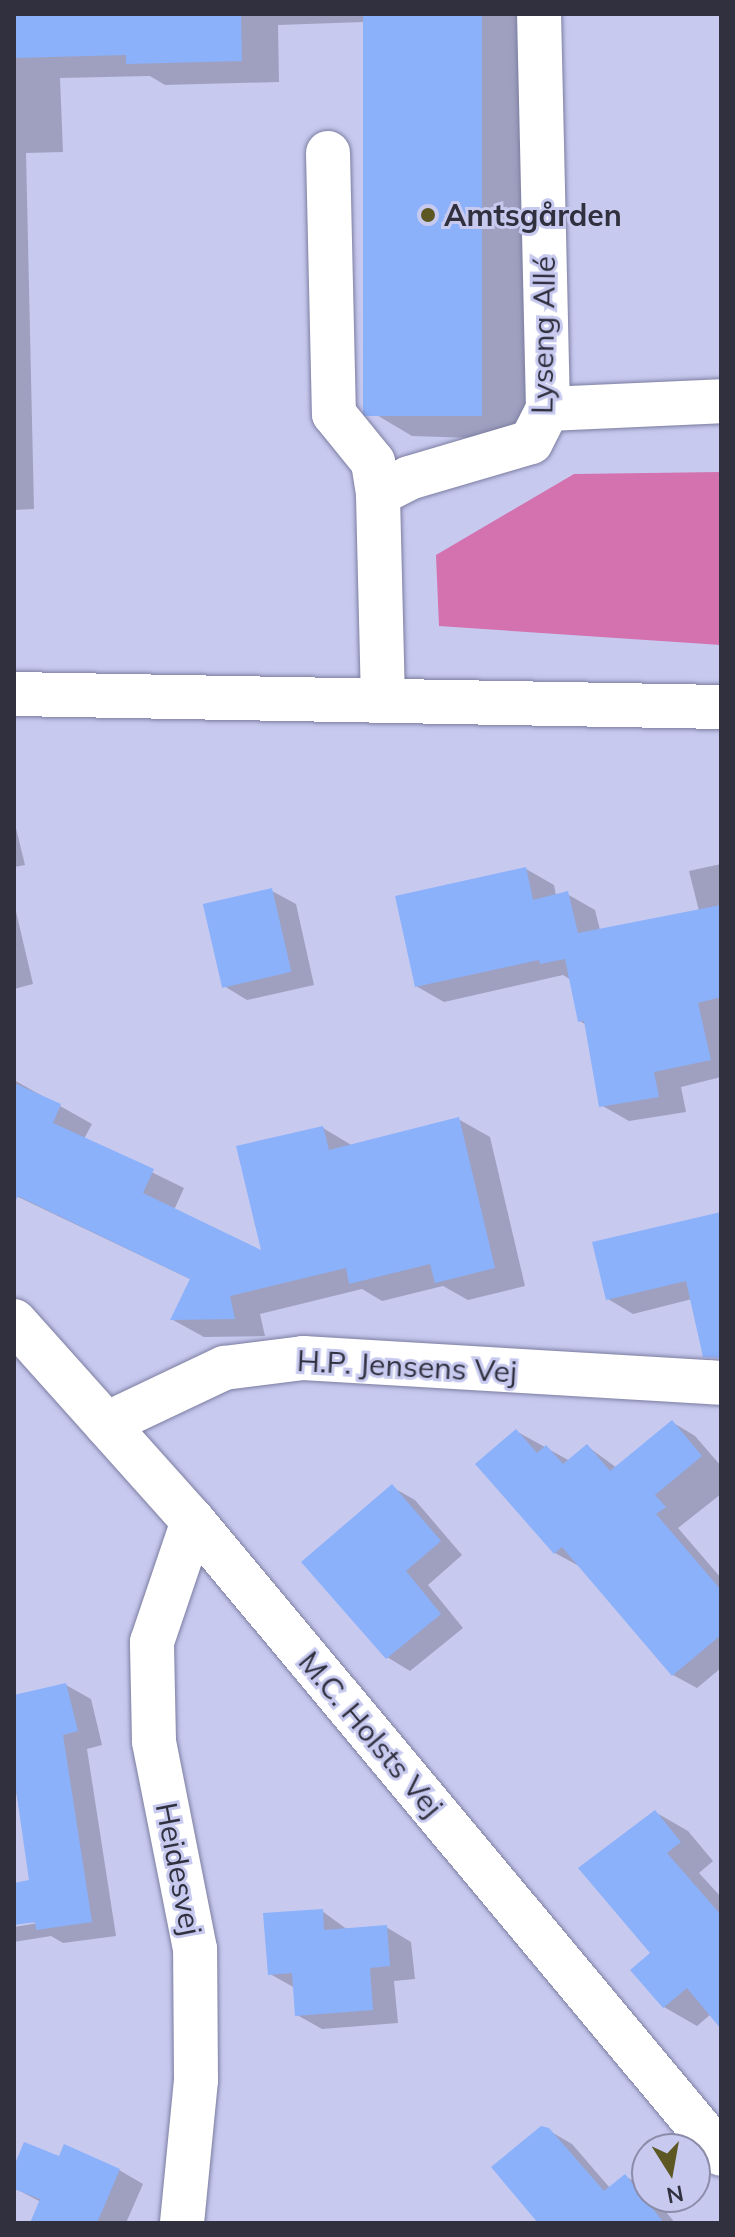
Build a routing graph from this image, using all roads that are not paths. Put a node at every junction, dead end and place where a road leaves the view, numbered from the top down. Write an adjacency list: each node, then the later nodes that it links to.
1 (539, 14): 4 (street, Lyseng Allé)
2 (328, 153): 5 (street)
3 (721, 401): 4 (street)
4 (548, 409): 5 (street, Lyseng Allé)
5 (378, 494): 7 (street)
6 (14, 694): 7 (street)
7 (383, 701): 8 (street)
8 (721, 707)
9 (14, 1321): 11 (street, M.C. Holsts Vej)
10 (721, 1383): 11 (street, H.P. Jensens Vej)
11 (106, 1424): 12 (street, M.C. Holsts Vej)
12 (193, 1521): 13 (street, M.C. Holsts Vej); 14 (street, Heidesvej)
13 (721, 2154)
14 (182, 2223)

